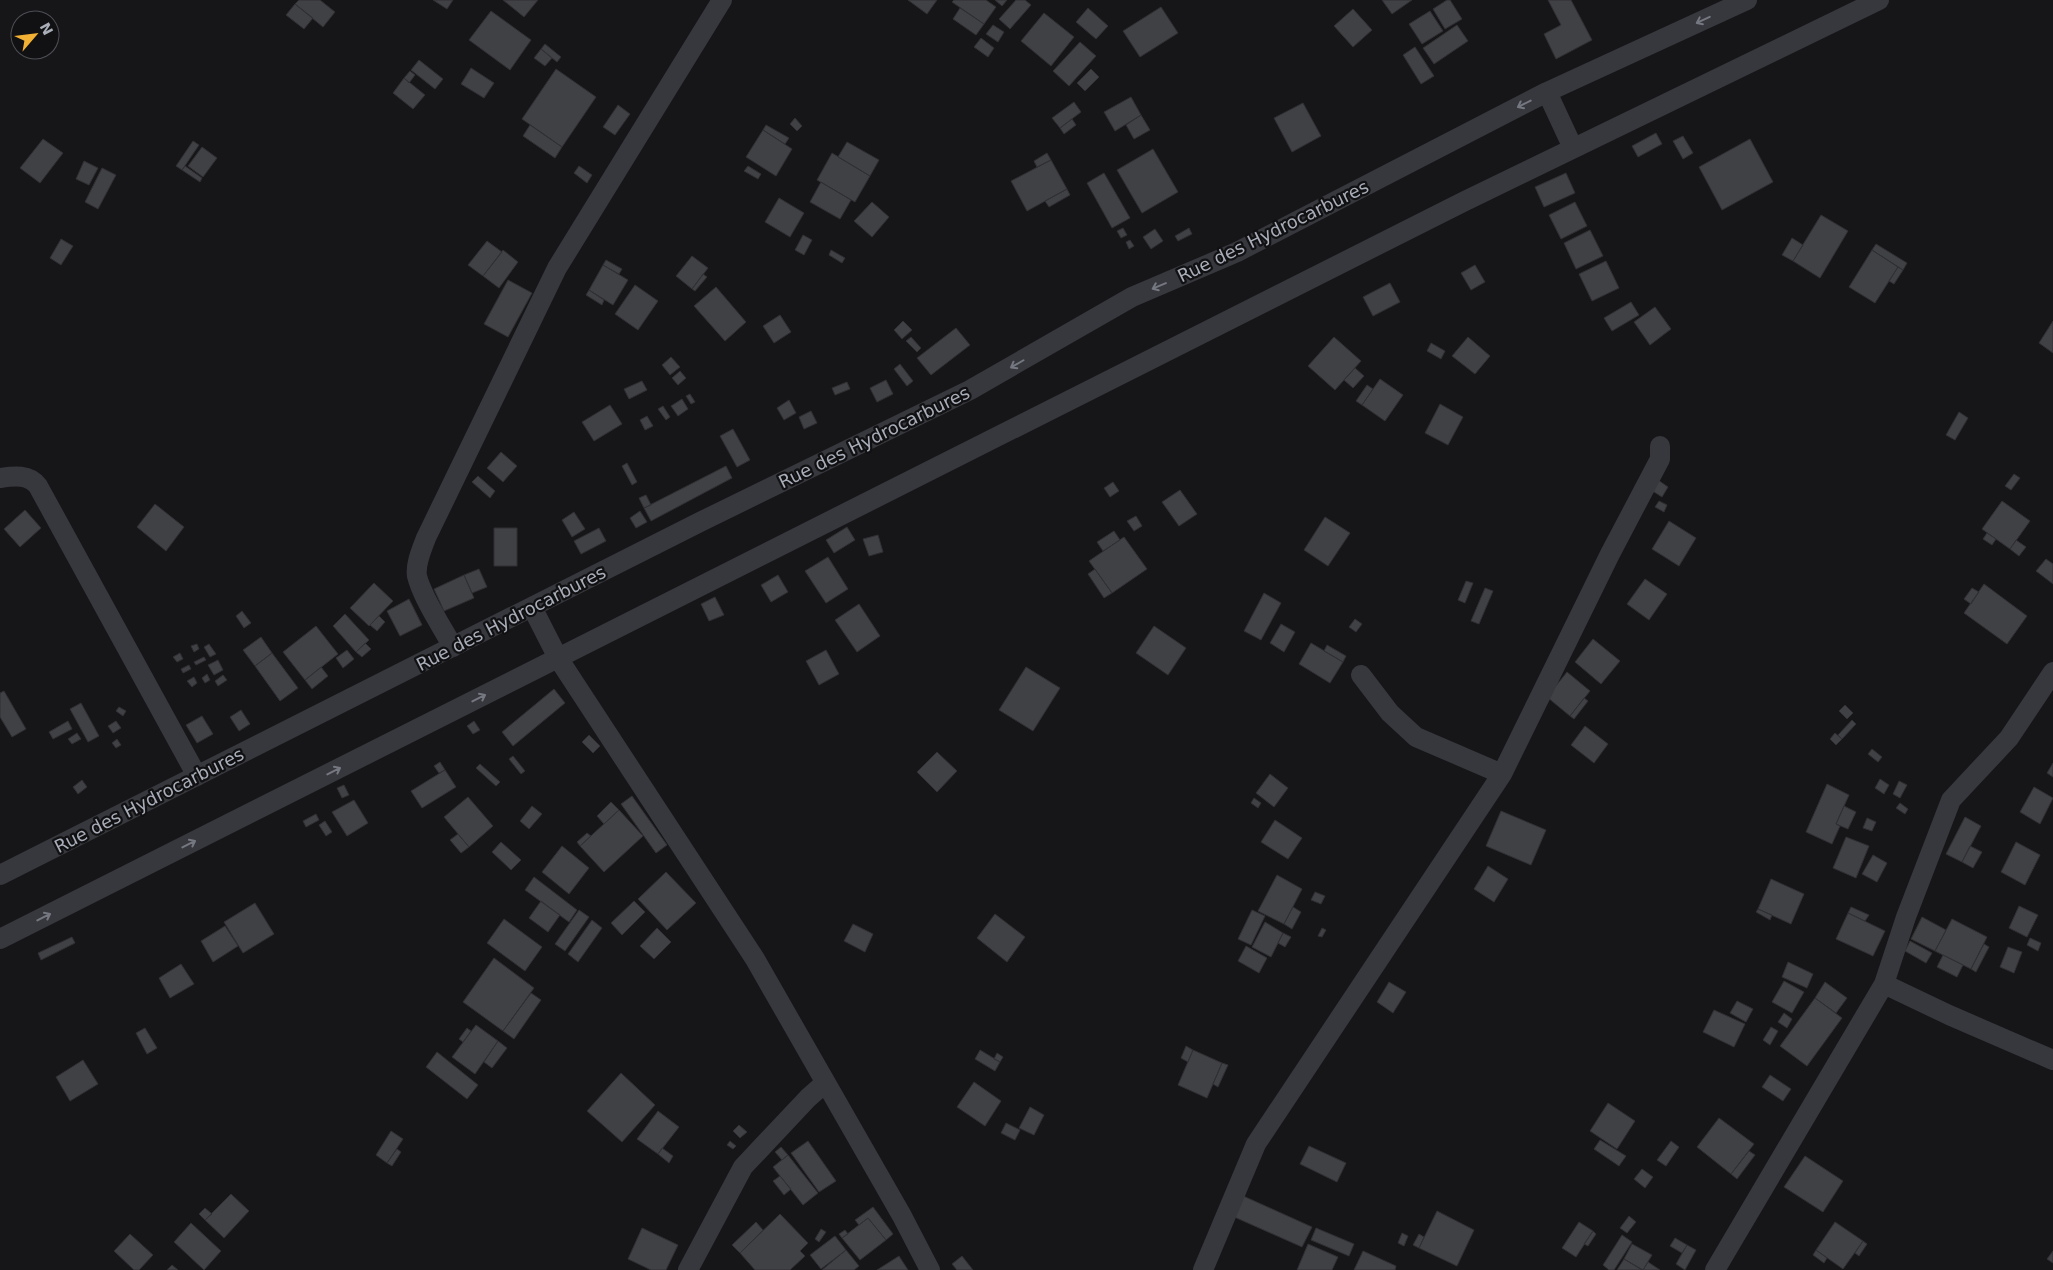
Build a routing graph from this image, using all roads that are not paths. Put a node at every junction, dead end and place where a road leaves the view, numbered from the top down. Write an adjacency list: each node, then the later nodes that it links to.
1 (722, 0): 9 (street)
2 (1879, 0): 5 (street)
3 (1742, 1): 4 (street, Rue des Hydrocarbures, one-way to 4)
4 (1547, 92): 5 (street); 8 (street, Rue des Hydrocarbures, one-way to 8)
5 (1573, 148): 10 (street)
6 (1660, 446): 13 (street)
7 (0, 478): 14 (street)
8 (532, 607): 9 (street, Rue des Hydrocarbures); 10 (street)
9 (453, 647): 14 (street, Rue des Hydrocarbures)
10 (558, 658): 16 (street, one-way to 10); 19 (street)
11 (2053, 672): 17 (street)
12 (1361, 675): 13 (street)
13 (1502, 774): 22 (street)
14 (198, 776): 15 (street, Rue des Hydrocarbures)
15 (0, 875)
16 (0, 939)
17 (1884, 984): 18 (street); 23 (street)
18 (2053, 1060)
19 (825, 1083): 20 (street); 21 (street)
20 (688, 1270)
21 (930, 1270)
22 (1203, 1270)
23 (1715, 1270)

